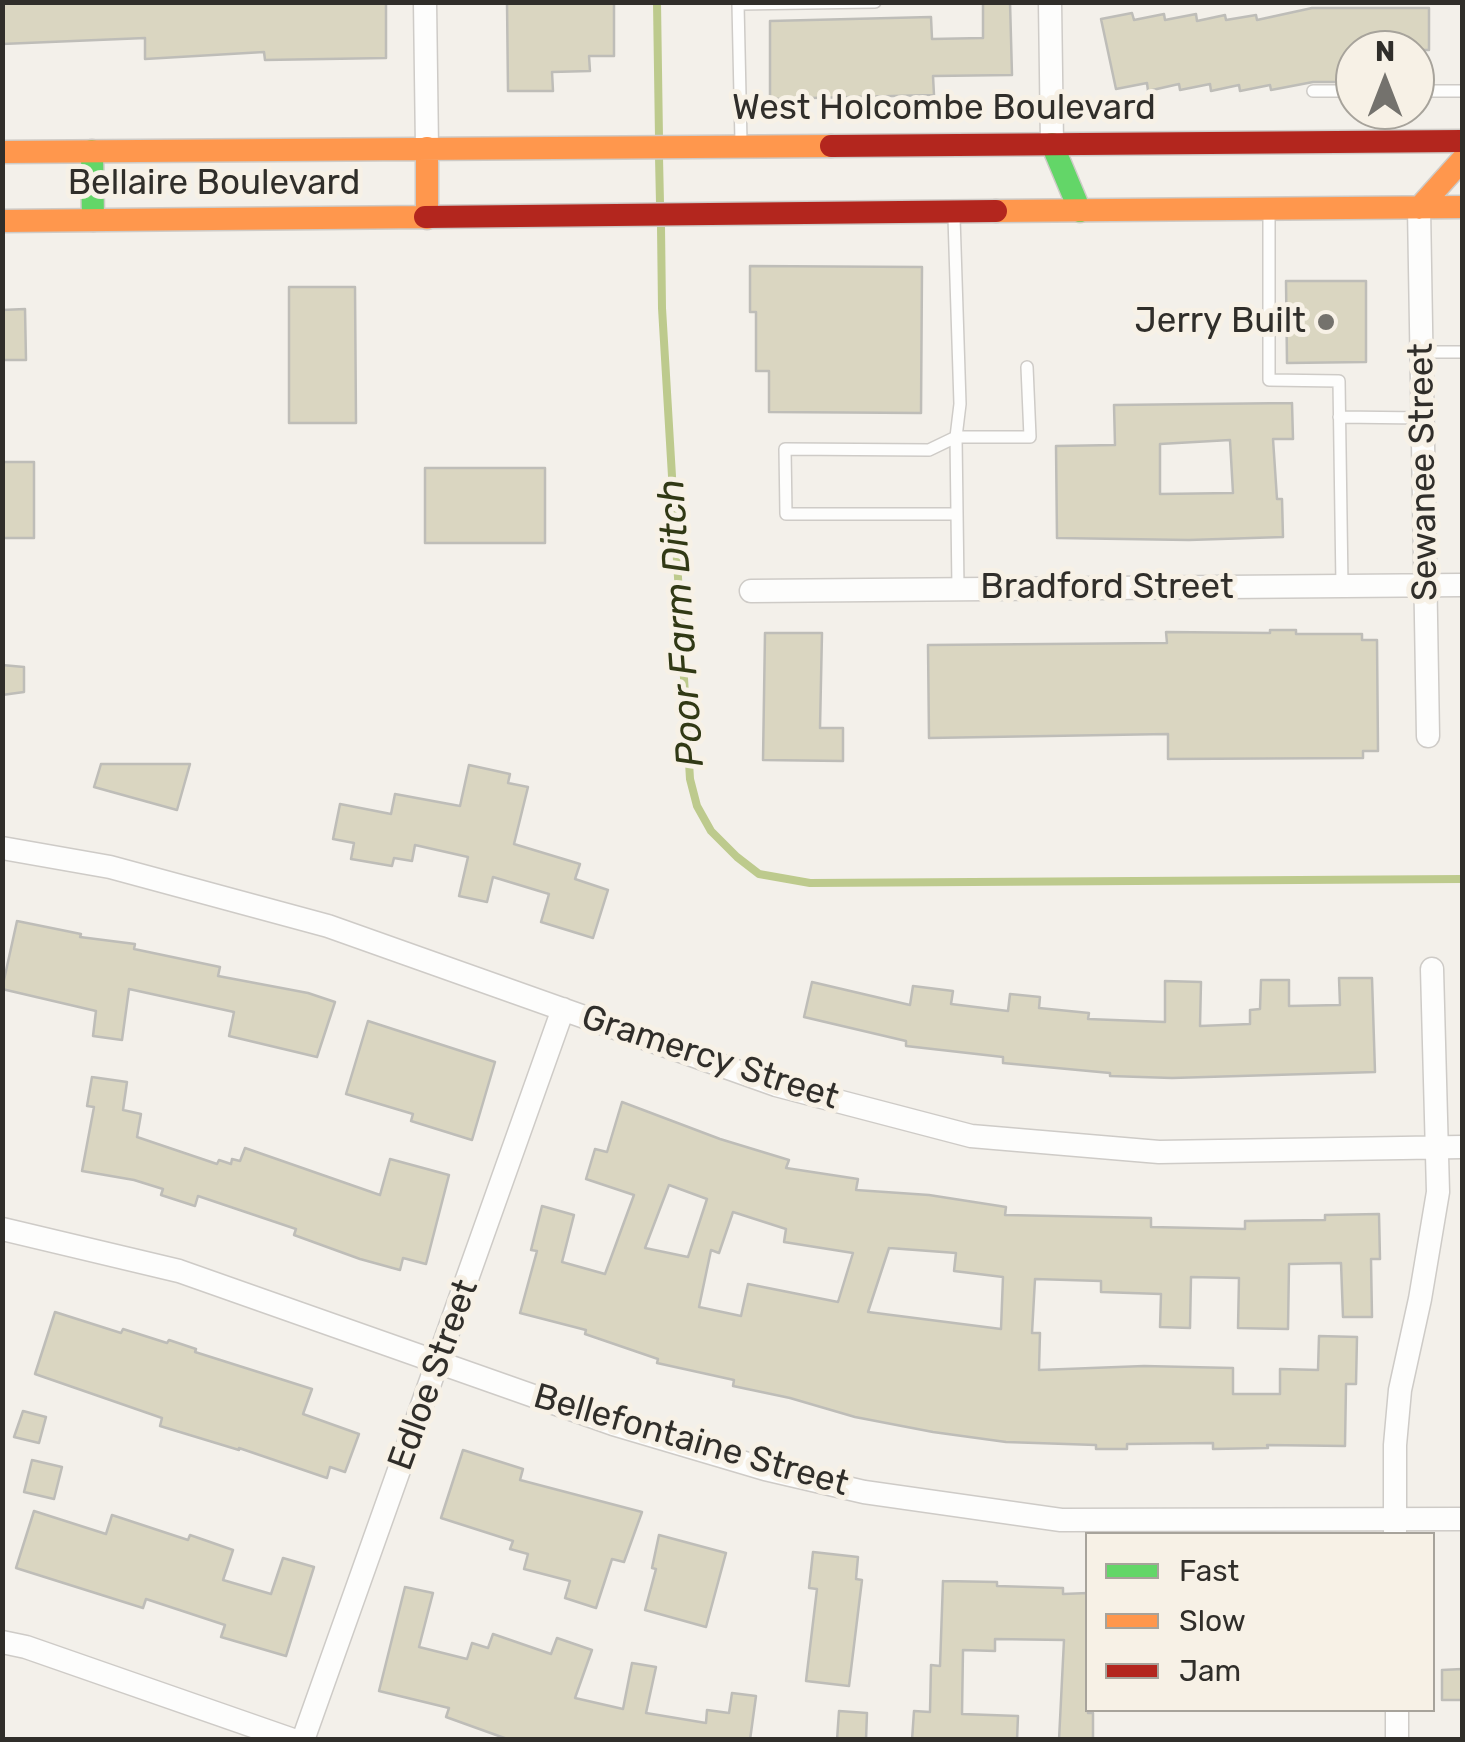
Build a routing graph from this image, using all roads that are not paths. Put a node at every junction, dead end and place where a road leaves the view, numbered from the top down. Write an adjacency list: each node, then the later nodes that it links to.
1 (424, 2): 11 (street)
2 (875, 2): 10 (lane)
3 (1050, 2): 9 (street)
4 (1335, 91): 7 (lane)
5 (1435, 91): 6 (lane)
6 (1462, 91)
7 (1314, 92)
8 (1462, 141): 9 (main road, West Holcombe Boulevard)
9 (1052, 144): 10 (main road, West Holcombe Boulevard); 18 (main road)
10 (733, 146): 11 (main road, West Holcombe Boulevard)
11 (426, 148): 12 (main road, Bellaire Boulevard); 20 (main road)
12 (92, 151): 13 (main road, Bellaire Boulevard); 21 (main road)
13 (2, 152)
14 (1462, 160): 16 (main road)
15 (1462, 207): 16 (main road)
16 (1420, 208): 17 (main road); 23 (street, Sewanee Street)
17 (1269, 210): 18 (main road); 26 (lane)
18 (1080, 211): 19 (main road)
19 (954, 212): 20 (main road); 28 (lane)
20 (427, 218): 21 (main road, Bellaire Boulevard)
21 (93, 220): 22 (main road, Bellaire Boulevard)
22 (2, 221)
23 (1422, 352): 24 (lane); 27 (street, Sewanee Street)
24 (1462, 352)
25 (1027, 367): 28 (lane)
26 (1339, 417): 27 (lane); 32 (lane)
27 (1423, 418): 31 (street, Sewanee Street)
28 (956, 438): 29 (lane); 29 (lane)
29 (957, 514): 33 (lane)
30 (1462, 584): 31 (street, Bradford Street)
31 (1426, 585): 32 (street, Bradford Street); 35 (street, Sewanee Street)
32 (1342, 586): 33 (street, Bradford Street)
33 (958, 589): 34 (street, Bradford Street)
34 (751, 591)
35 (1428, 736)
36 (2, 848): 38 (street, Gramercy Street)
37 (1432, 969): 39 (street)
38 (563, 1009): 39 (street, Gramercy Street); 42 (street, Edloe Street)
39 (1437, 1147): 40 (street, Gramercy Street); 44 (street)
40 (1462, 1147)
41 (2, 1229): 42 (street, Bellefontaine Street)
42 (440, 1362): 44 (street, Bellefontaine Street); 48 (street, Edloe Street)
43 (1462, 1519): 44 (street, Bellefontaine Street)
44 (1395, 1527)
45 (2, 1642): 47 (street)
46 (1397, 1712): 49 (street)
47 (294, 1740)
48 (303, 1740)
49 (1397, 1740)

